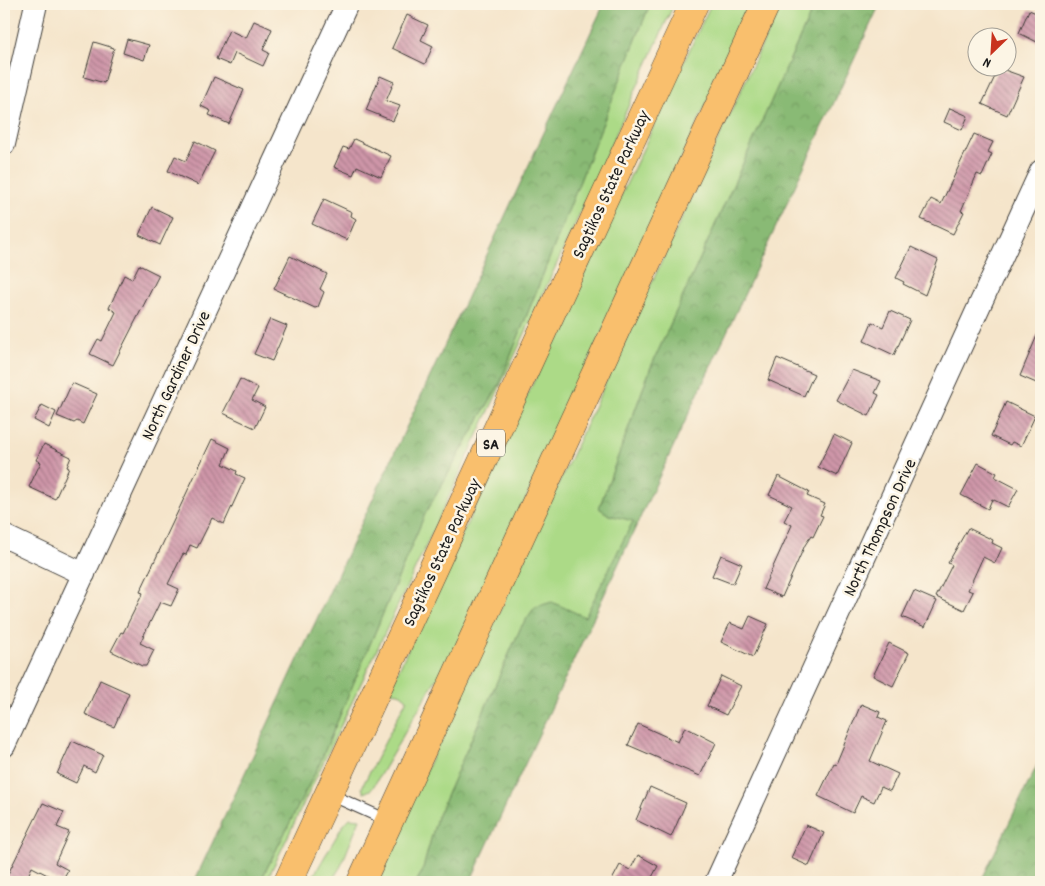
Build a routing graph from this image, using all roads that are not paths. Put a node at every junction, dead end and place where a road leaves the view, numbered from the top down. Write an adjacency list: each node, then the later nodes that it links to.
1 (36, 4): 5 (street)
2 (347, 4): 8 (street, North Gardiner Drive)
3 (694, 4): 10 (highway, Sagtikos State Parkway / SA)
4 (766, 4): 11 (highway)
5 (4, 144)
6 (1041, 171): 14 (street, North Thompson Drive)
7 (4, 536): 8 (street)
8 (84, 574): 9 (street, North Gardiner Drive)
9 (4, 746)
10 (329, 794): 11 (lane); 12 (highway, Sagtikos State Parkway / SA)
11 (390, 822): 13 (highway)
12 (288, 882)
13 (361, 882)
14 (716, 882)

